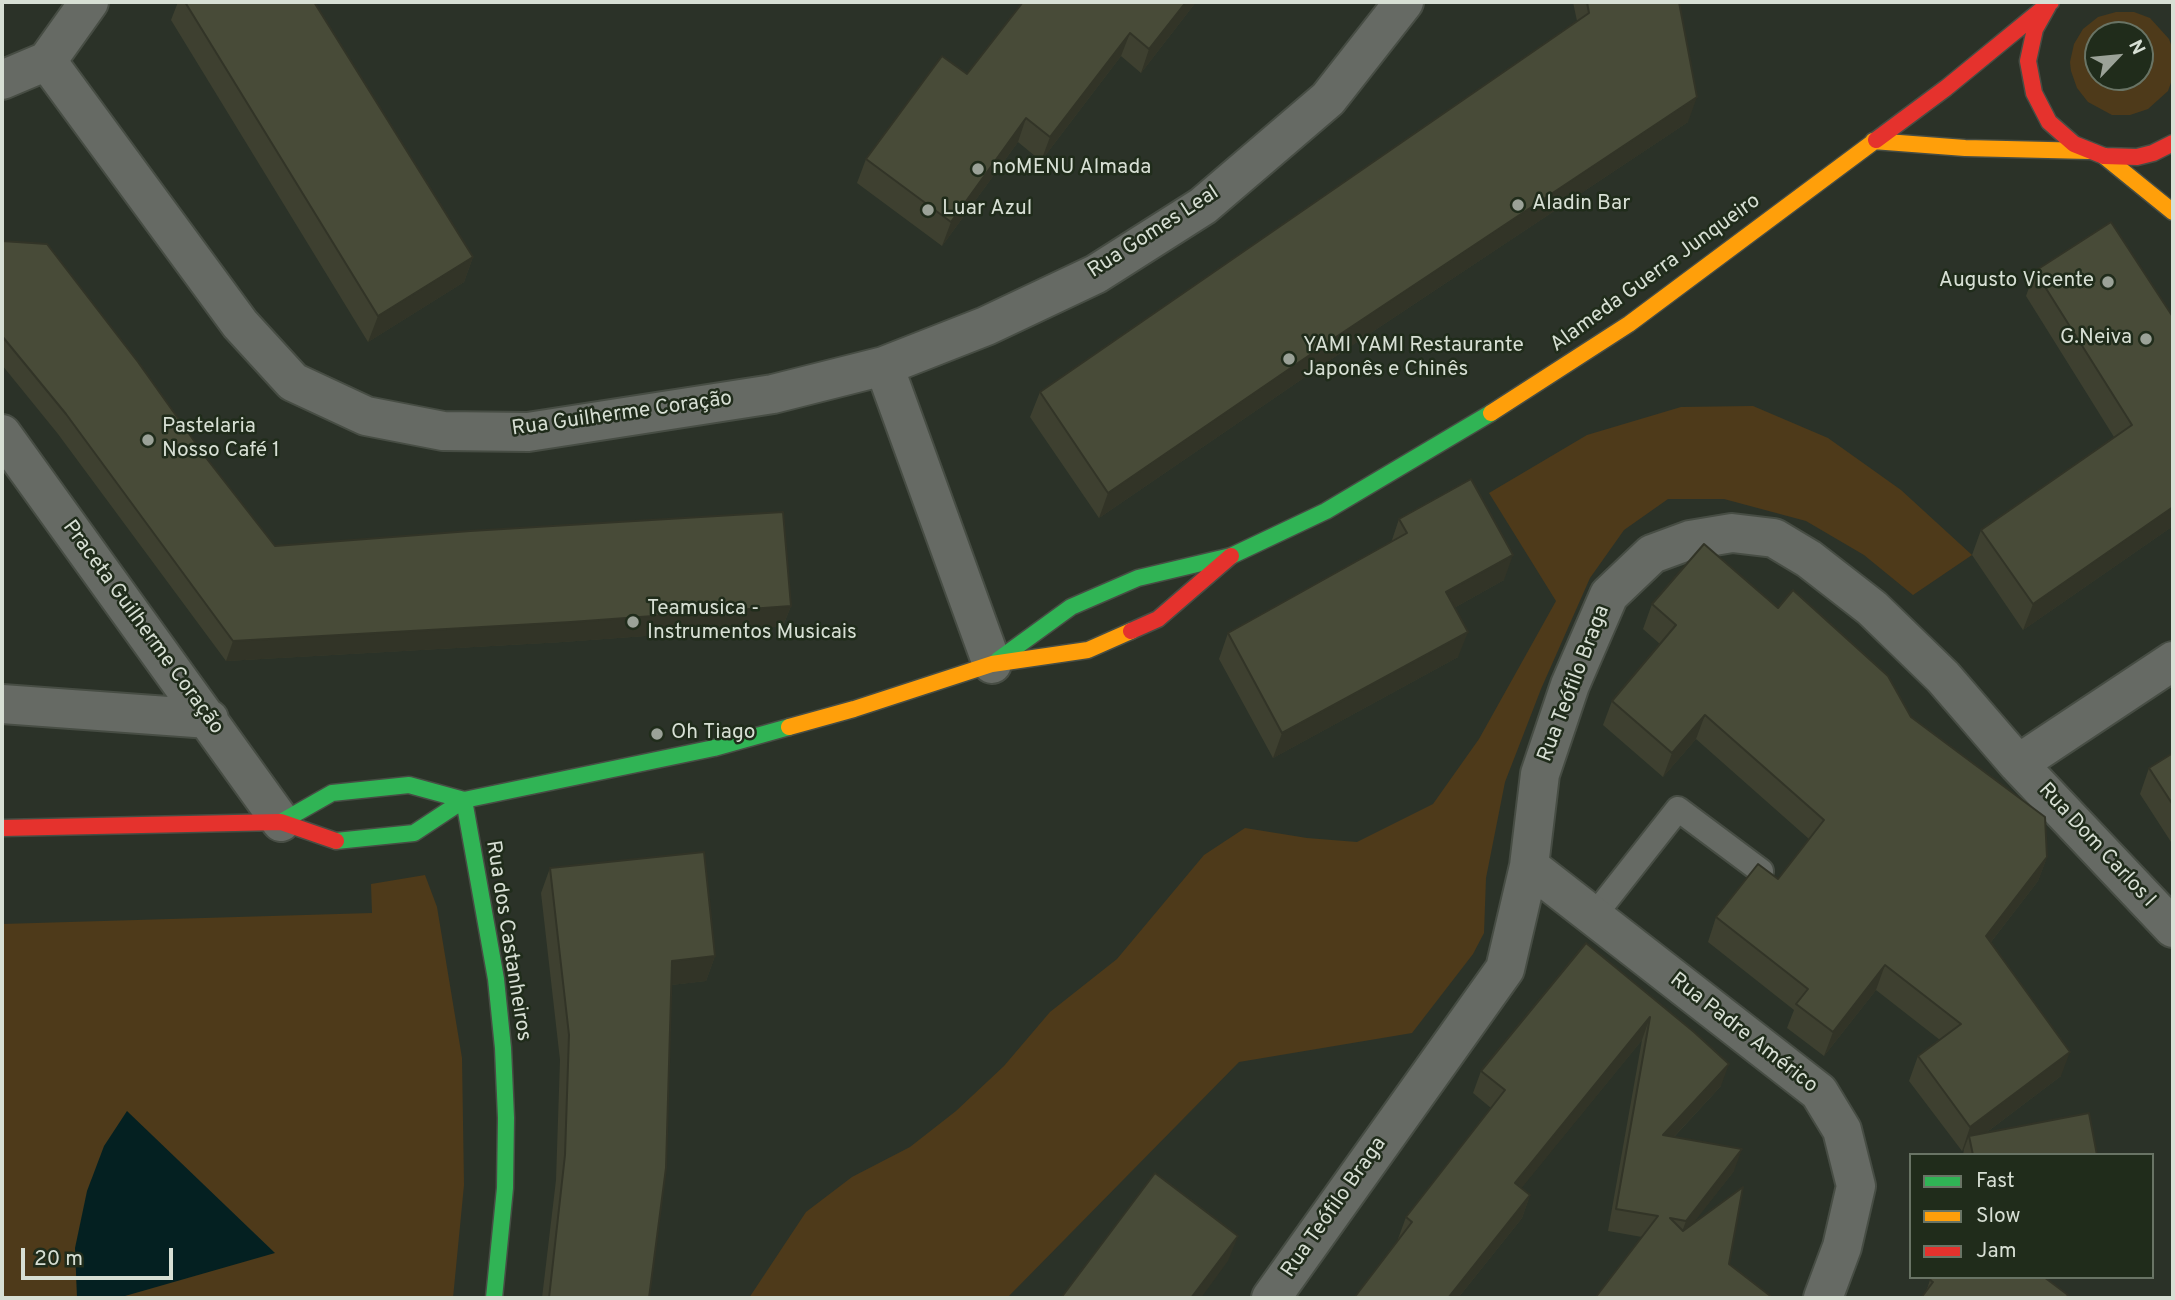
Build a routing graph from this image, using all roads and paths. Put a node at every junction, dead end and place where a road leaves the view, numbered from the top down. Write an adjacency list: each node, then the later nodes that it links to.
1 (89, 2): 4 (street)
2 (1404, 2): 10 (street, Rua Gomes Leal)
3 (2051, 2): 6 (street, Alameda Guerra Junqueiro); 8 (street)
4 (47, 61): 5 (street); 10 (street, Rua Guilherme Coração)
5 (2, 80)
6 (1874, 141): 8 (street); 12 (street, Alameda Guerra Junqueiro)
7 (2173, 143): 8 (street)
8 (2096, 153): 9 (street)
9 (2173, 212)
10 (884, 366): 14 (street)
11 (2, 434): 16 (street, Praceta Guilherme Coração)
12 (1231, 556): 14 (street, Alameda Guerra Junqueiro); 14 (street, Alameda Guerra Junqueiro)
13 (2173, 661): 17 (street)
14 (992, 664): 18 (street, Alameda Guerra Junqueiro)
15 (2, 704): 16 (street)
16 (209, 719): 19 (street, Praceta Guilherme Coração)
17 (2018, 764): 21 (street, Rua Teófilo Braga); 24 (street, Rua Dom Carlos I)
18 (464, 800): 19 (street, Alameda Guerra Junqueiro); 19 (street, Alameda Guerra Junqueiro); 25 (street, Rua dos Castanheiros)
19 (281, 822): 20 (street, Alameda Guerra Junqueiro)
20 (2, 828)
21 (1529, 866): 23 (street, Rua Padre Américo); 26 (street, Rua Teófilo Braga)
22 (1761, 871): 23 (lane)
23 (1593, 916): 27 (street, Rua Padre Américo)
24 (2173, 928)
25 (494, 1298)
26 (1271, 1298)
27 (1823, 1298)

